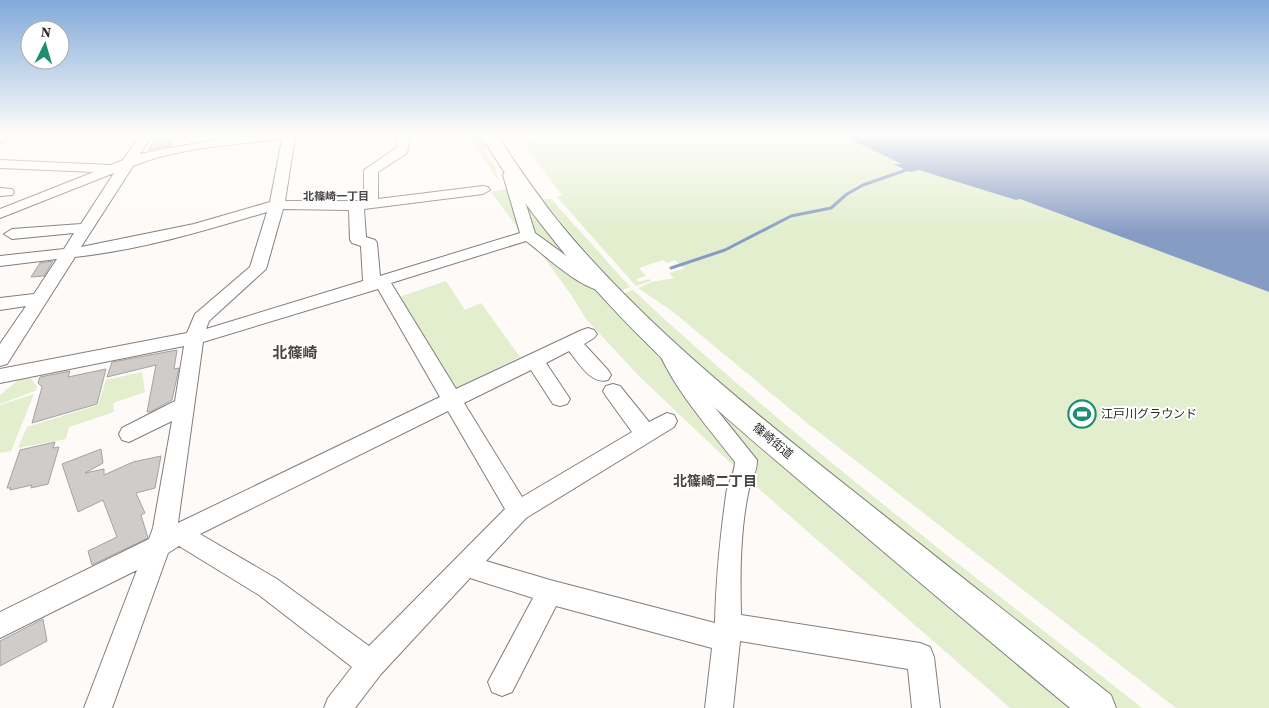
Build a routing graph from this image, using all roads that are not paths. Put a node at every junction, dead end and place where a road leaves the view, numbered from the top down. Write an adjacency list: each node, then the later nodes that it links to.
1 (116, 167): 10 (street)
2 (120, 167): 11 (street)
3 (284, 167): 9 (street)
4 (376, 167): 8 (street)
5 (509, 167): 6 (main road, 篠崎街道)
6 (513, 172): 13 (street); 17 (main road, 篠崎街道)
7 (482, 190): 8 (street)
8 (363, 205): 9 (street); 16 (street)
9 (277, 206): 14 (street); 20 (street)
10 (0, 214)
11 (85, 228): 12 (street); 14 (street)
12 (12, 234)
13 (528, 235): 16 (street); 17 (street)
14 (69, 252): 15 (street); 18 (street)
15 (0, 261)
16 (377, 283): 20 (street); 28 (street)
17 (606, 287): 21 (main road, 篠崎街道)
18 (38, 300): 19 (street); 22 (street)
19 (0, 304)
20 (195, 337): 25 (street); 29 (street)
21 (666, 348): 38 (street); 45 (main road, 篠崎街道)
22 (0, 359)
23 (534, 360): 24 (street); 27 (street); 28 (street)
24 (601, 375)
25 (0, 376)
26 (613, 391): 32 (street)
27 (560, 399)
28 (452, 400): 33 (street); 34 (street)
29 (184, 406): 31 (street); 34 (street)
30 (666, 421): 32 (street)
31 (129, 434)
32 (646, 434): 33 (street)
33 (518, 511): 35 (street)
34 (169, 540): 37 (street); 39 (street); 41 (street)
35 (467, 566): 36 (street); 39 (street)
36 (550, 592): 38 (street); 40 (street)
37 (0, 625)
38 (728, 633): 43 (street); 44 (street)
39 (371, 664): 42 (street)
40 (502, 682)
41 (98, 708)
42 (338, 708)
43 (719, 708)
44 (926, 708)
45 (1098, 708)

